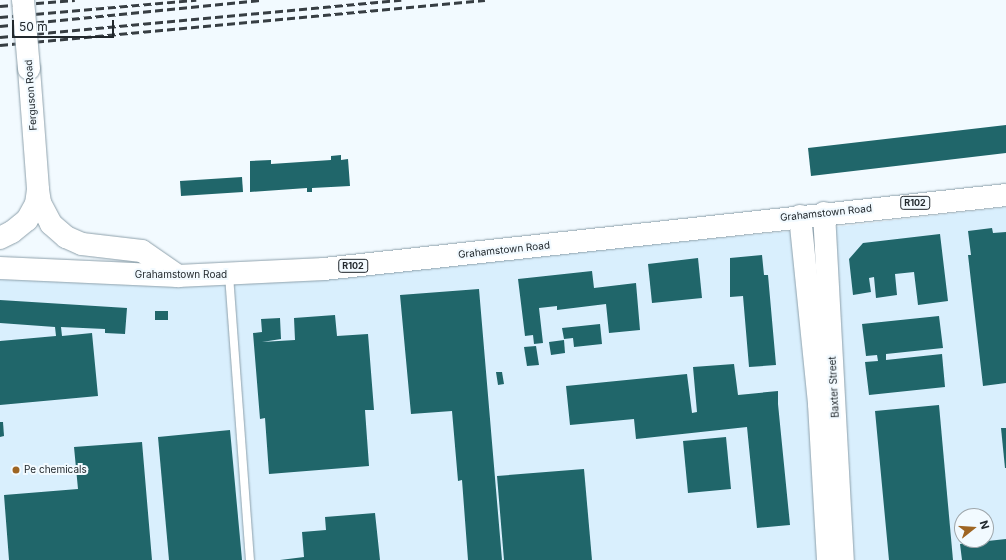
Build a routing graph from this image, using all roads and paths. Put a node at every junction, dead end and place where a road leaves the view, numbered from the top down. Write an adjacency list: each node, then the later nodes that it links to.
1 (23, 0): 2 (main road, Ferguson Road, bridge)
2 (38, 190): 6 (main road, Ferguson Road); 9 (main road, Ferguson Road)
3 (1006, 195): 4 (main road, Grahamstown Road / R102)
4 (824, 213): 5 (main road, Grahamstown Road / R102); 12 (main road, Baxter Street)
5 (800, 216): 8 (main road, Grahamstown Road / R102); 11 (main road, Baxter Street)
6 (0, 238)
7 (0, 268): 9 (main road, Grahamstown Road / R102)
8 (229, 275): 9 (main road, Grahamstown Road / R102); 10 (lane)
9 (178, 276)
10 (250, 560)
11 (828, 560)
12 (844, 560)

